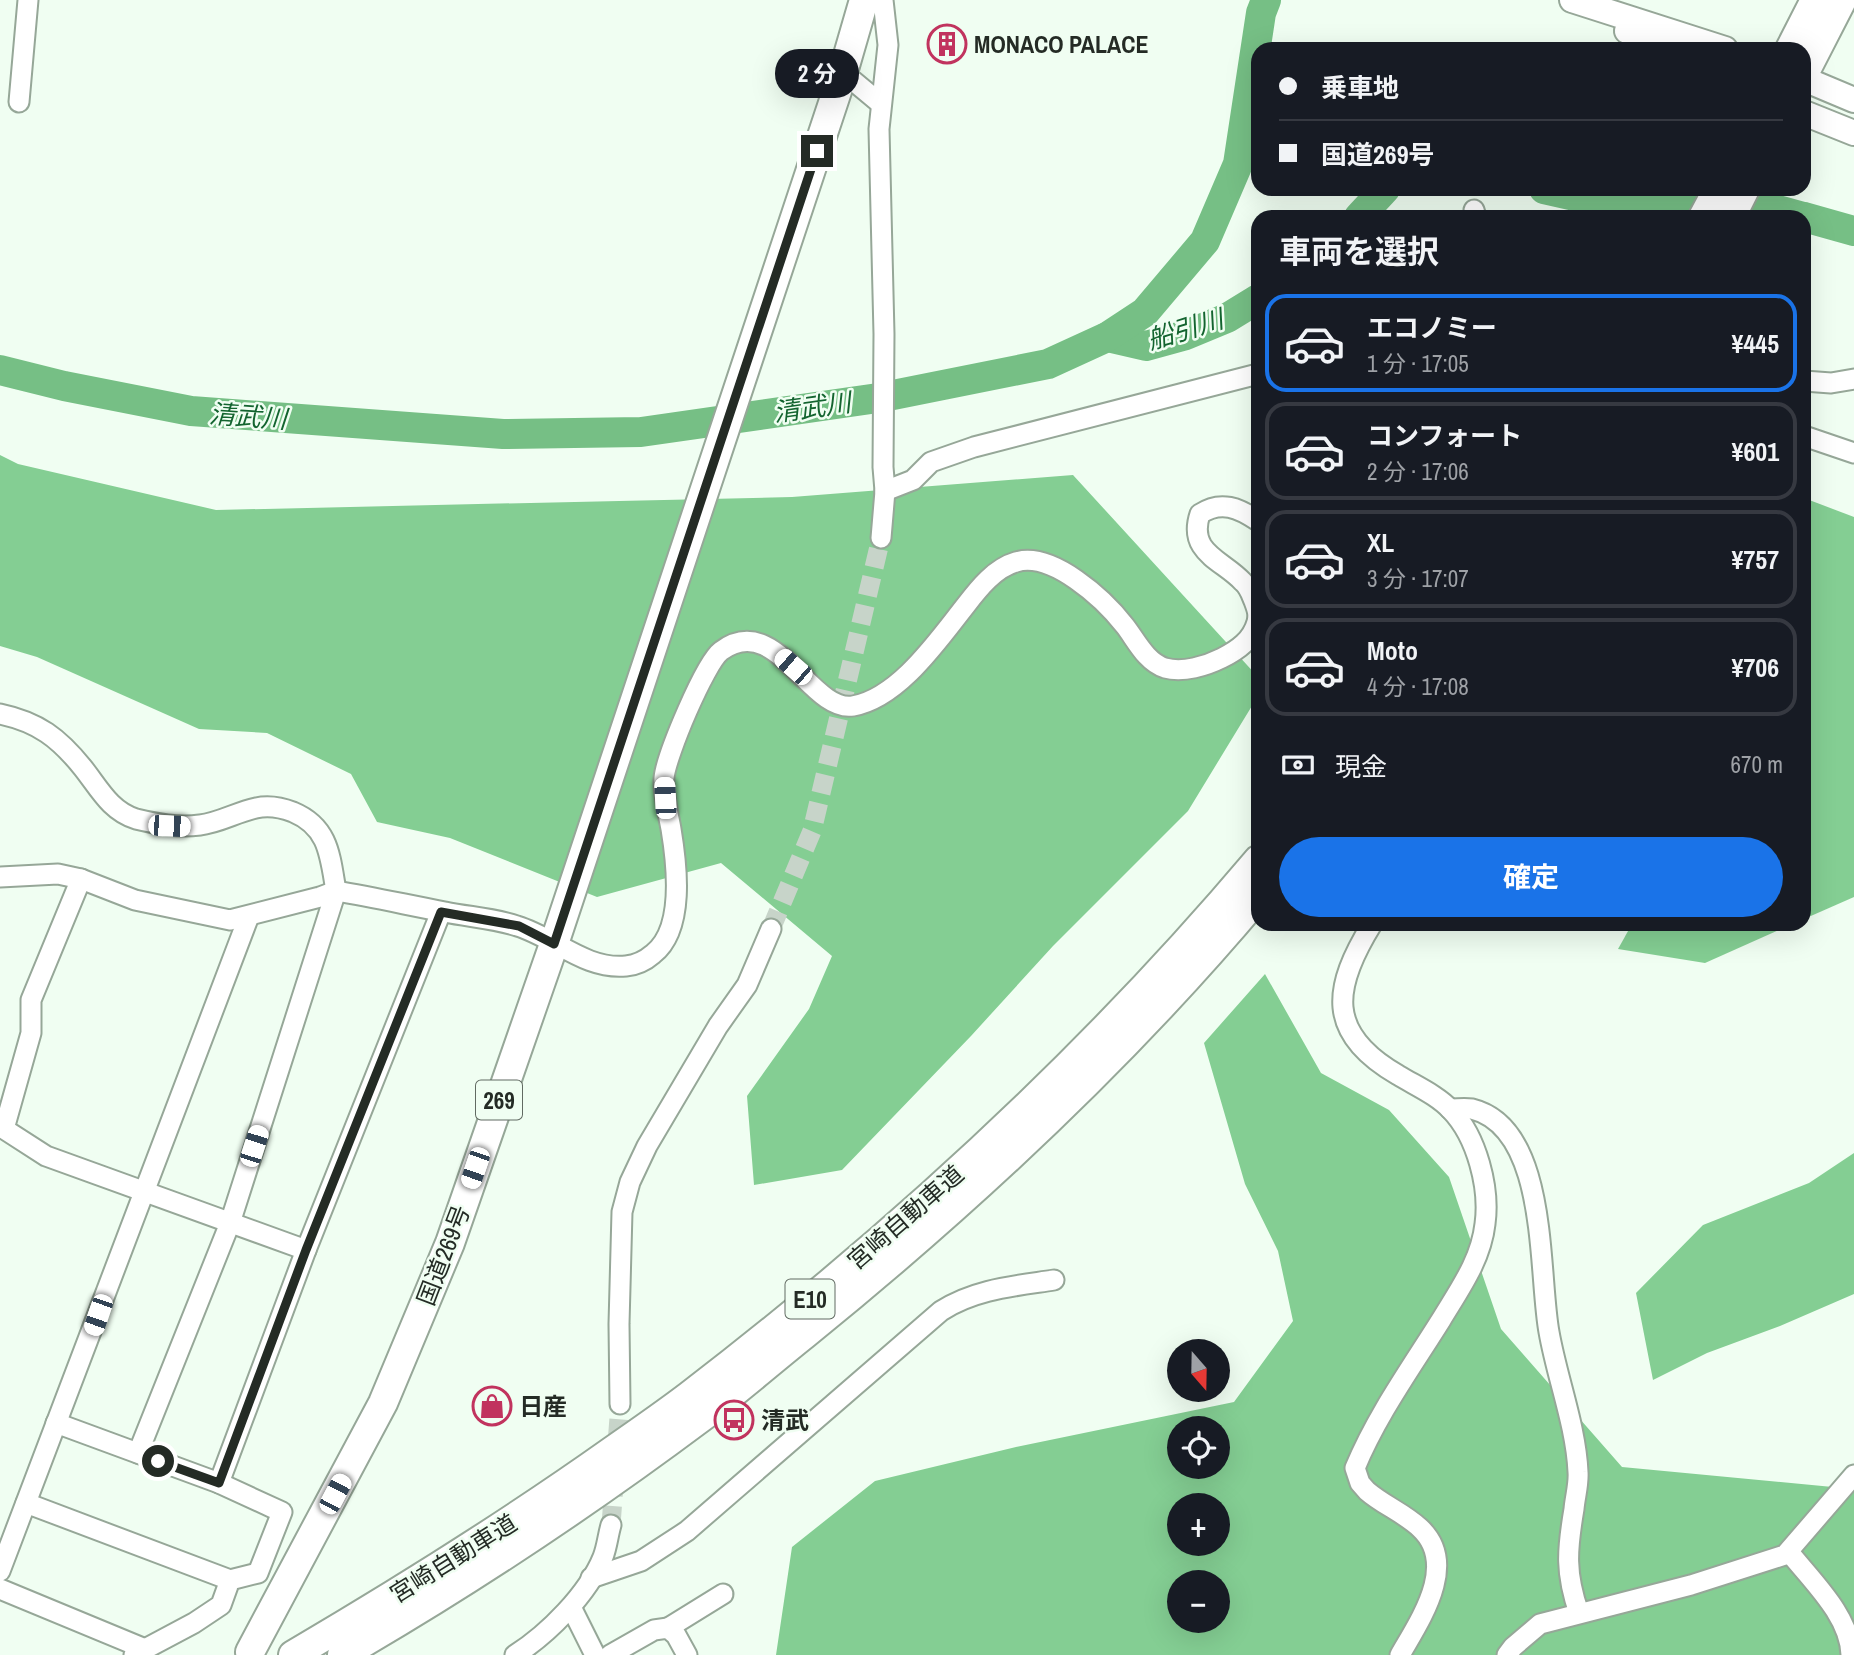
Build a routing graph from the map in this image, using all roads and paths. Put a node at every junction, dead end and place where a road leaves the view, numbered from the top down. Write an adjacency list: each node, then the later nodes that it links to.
1 (28, 0): 15 (street)
2 (864, 0): 12 (highway, 国道269号 / 269)
3 (883, 0): 16 (street)
4 (1563, 0): 8 (main road)
5 (1572, 0): 9 (main road)
6 (1815, 0): 10 (highway)
7 (1842, 0): 11 (highway)
8 (1650, 42)
9 (1703, 42)
10 (1794, 42)
11 (1811, 60)
12 (842, 76): 16 (street); 39 (highway, 国道269号 / 269)
13 (1811, 82): 14 (main road)
14 (1854, 100)
15 (19, 102)
16 (881, 104): 24 (street)
17 (1811, 116): 18 (main road)
18 (1854, 133)
19 (1251, 376): 24 (street)
20 (1854, 379): 21 (street)
21 (1811, 382)
22 (1811, 438): 23 (street)
23 (1854, 453)
24 (885, 491): 26 (street)
25 (1251, 516): 27 (street)
26 (881, 538)
27 (1251, 596)
28 (1251, 634): 39 (street)
29 (0, 714): 33 (street)
30 (1251, 868): 63 (highway, 宮崎自動車道 / E10)
31 (0, 877): 32 (street)
32 (80, 879): 36 (street); 41 (street)
33 (336, 891): 35 (street); 36 (street); 42 (street)
34 (1251, 905): 64 (highway, 宮崎自動車道 / E10)
35 (441, 912): 39 (street); 43 (street)
36 (249, 916): 41 (street)
37 (771, 929): 45 (street)
38 (1369, 931): 40 (street)
39 (554, 944): 62 (highway, 国道269号 / 269)
40 (1450, 1109): 59 (street); 69 (street)
41 (143, 1192): 42 (street); 46 (street)
42 (230, 1223): 43 (street); 47 (street)
43 (306, 1250): 49 (street)
44 (1054, 1280): 54 (street)
45 (620, 1404)
46 (57, 1423): 47 (street); 50 (street)
47 (138, 1454): 49 (street)
48 (1854, 1475): 52 (street)
49 (219, 1483): 55 (street)
50 (26, 1503): 53 (street); 55 (street)
51 (611, 1525): 54 (street)
52 (1789, 1552): 59 (street); 71 (street)
53 (0, 1572)
54 (591, 1578): 58 (street)
55 (230, 1580): 61 (street)
56 (0, 1589): 61 (street)
57 (723, 1594): 60 (street)
58 (571, 1607): 65 (street); 66 (street)
59 (1579, 1613): 70 (street)
60 (668, 1628): 67 (street); 68 (street)
61 (140, 1652)
62 (250, 1652)
63 (293, 1655)
64 (342, 1655)
65 (515, 1655)
66 (596, 1655)
67 (610, 1655)
68 (687, 1655)
69 (1400, 1655)
70 (1507, 1655)
71 (1850, 1655)

